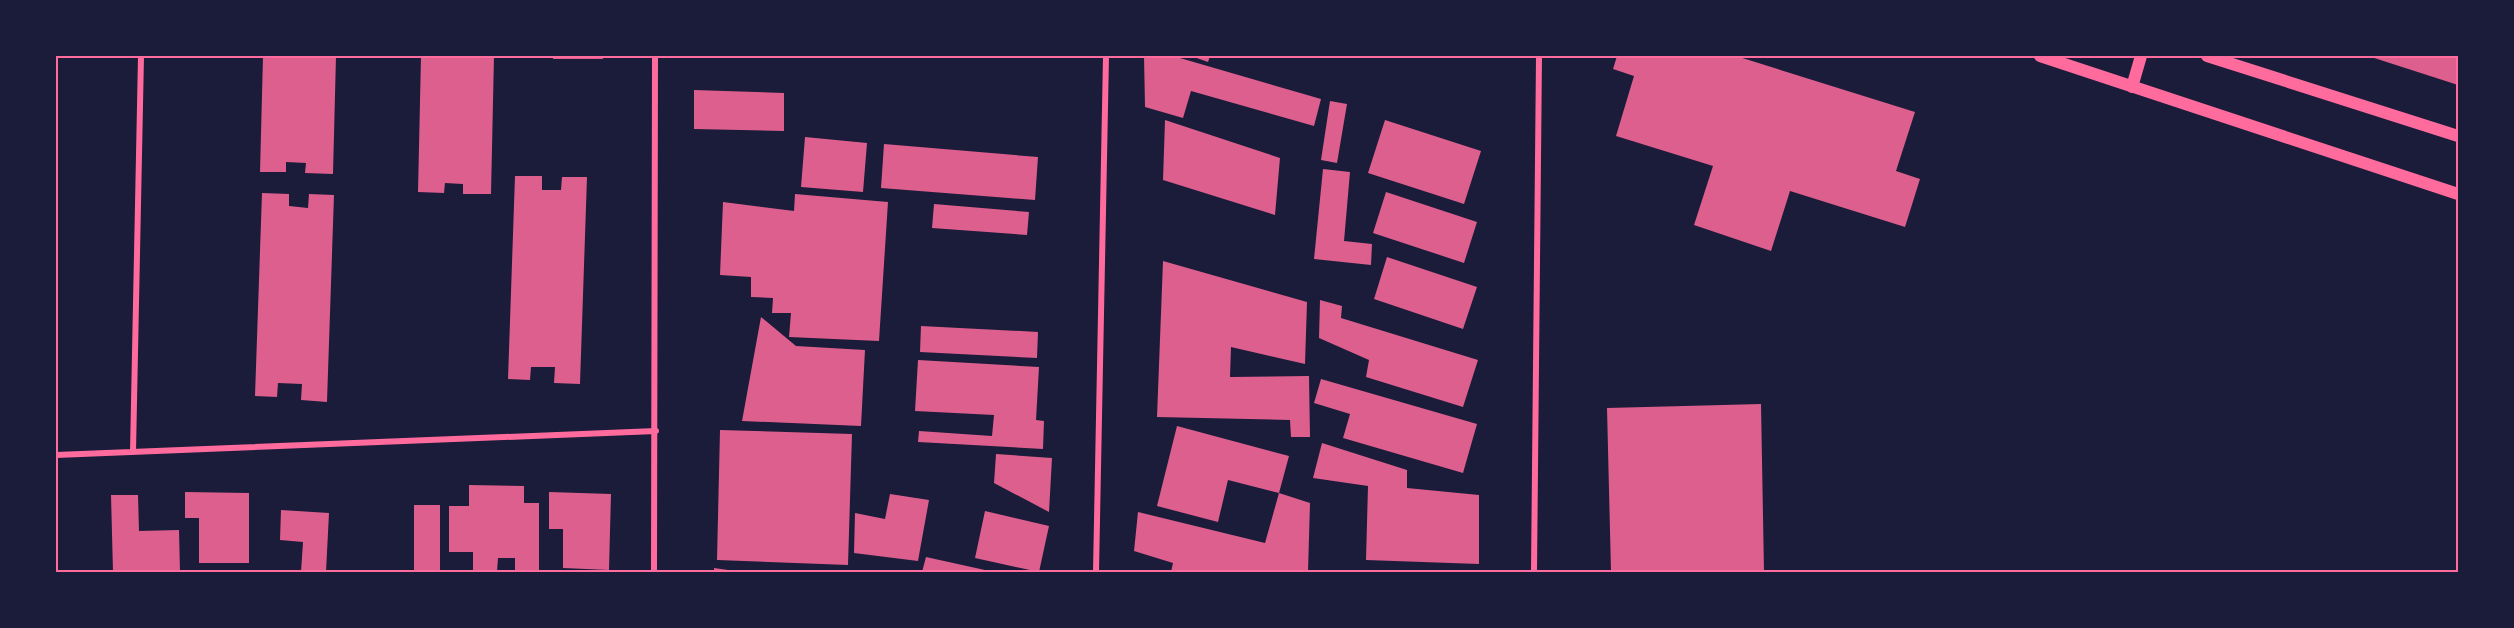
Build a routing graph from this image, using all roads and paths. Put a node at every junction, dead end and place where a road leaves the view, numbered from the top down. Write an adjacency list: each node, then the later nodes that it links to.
1 (141, 56): 12 (street)
2 (655, 56): 11 (street)
3 (1106, 56): 15 (street)
4 (1539, 56): 16 (street)
5 (2040, 56): 8 (main road)
6 (2141, 56): 8 (main road)
7 (2207, 56): 9 (main road)
8 (2132, 87): 10 (main road)
9 (2458, 136)
10 (2458, 194)
11 (656, 431): 12 (street); 14 (street)
12 (133, 452): 13 (street)
13 (56, 455)
14 (654, 573)
15 (1096, 573)
16 (1534, 573)

